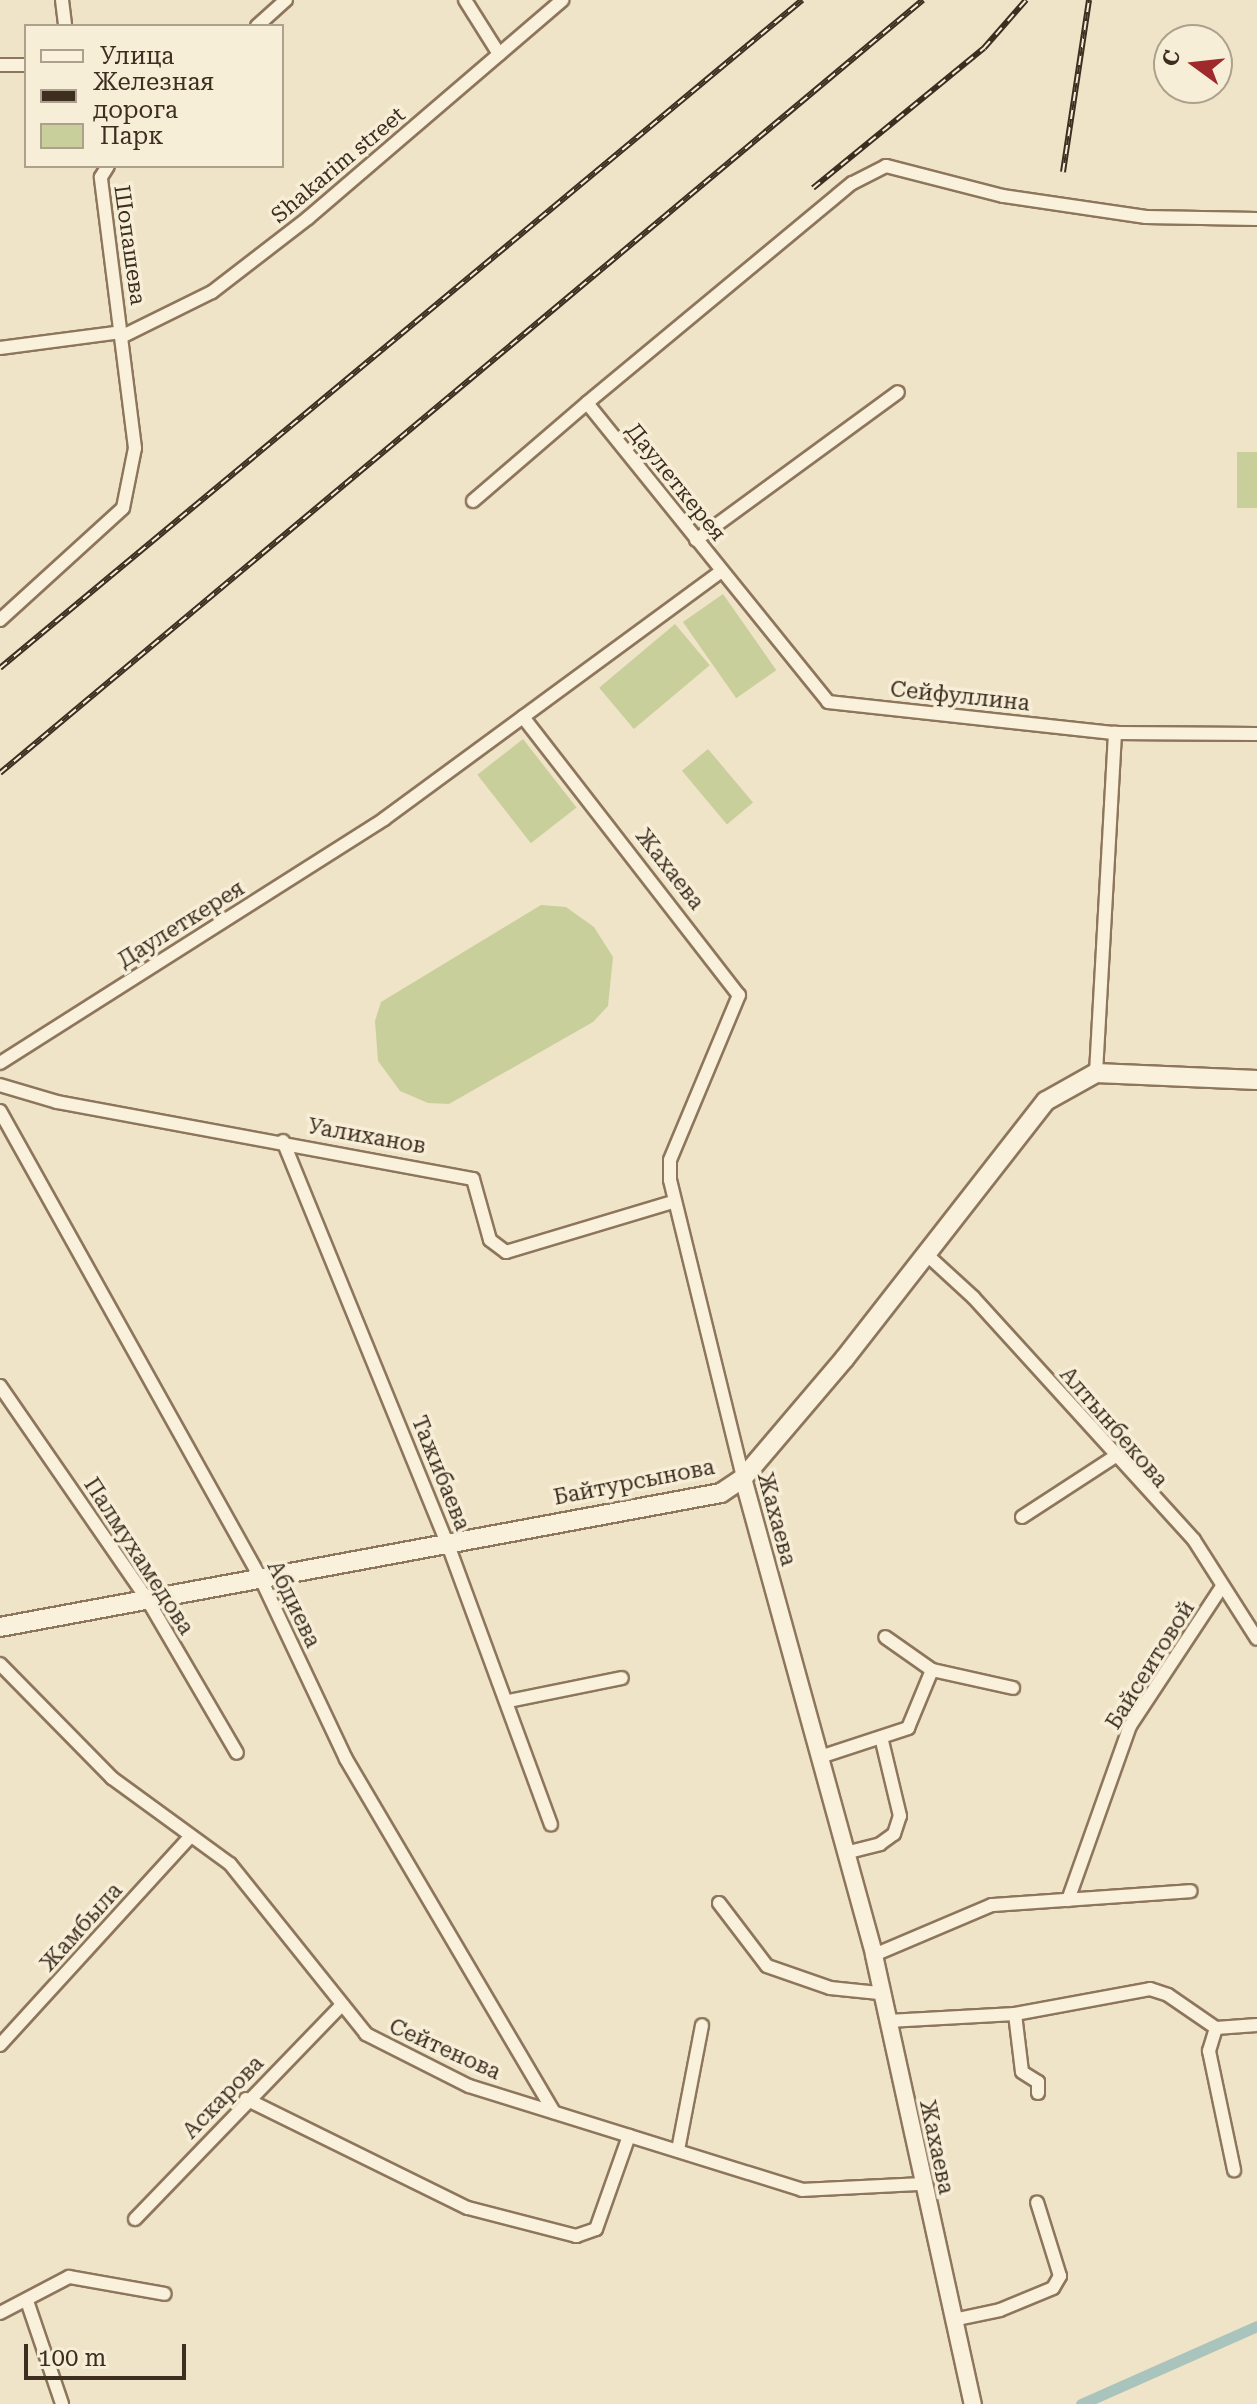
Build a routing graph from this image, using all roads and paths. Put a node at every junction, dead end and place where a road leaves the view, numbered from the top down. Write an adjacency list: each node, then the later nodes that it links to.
1 (62, 0): 5 (street)
2 (286, 0): 6 (street)
3 (465, 0): 7 (street)
4 (562, 0): 7 (street, Shakarim street)
5 (65, 24)
6 (259, 24)
7 (499, 54): 12 (street, Shakarim street)
8 (0, 65): 9 (street)
9 (24, 65)
10 (107, 168): 12 (street, Шопашева)
11 (1257, 219): 15 (street)
12 (122, 334): 13 (street, Shakarim street); 19 (street, Шопашева)
13 (0, 348)
14 (898, 392): 17 (street)
15 (587, 403): 16 (street); 17 (street, Даулеткерея)
16 (473, 501)
17 (696, 540): 18 (street, Даулеткерея)
18 (721, 571): 20 (street, Даулеткерея); 21 (street, Сейфуллина)
19 (0, 620)
20 (523, 717): 23 (street, Даулеткерея); 29 (street, Жахаева)
21 (1115, 733): 22 (street, Сейфуллина); 24 (street)
22 (1257, 734)
23 (0, 1063)
24 (1096, 1073): 25 (main road); 30 (main road, Байтурсынова)
25 (1257, 1080)
26 (0, 1085): 28 (street, Уалиханов)
27 (0, 1111): 36 (street, Абдиева)
28 (283, 1141): 29 (street, Уалиханов); 35 (street, Тажибаева)
29 (673, 1202): 33 (street, Жахаева)
30 (926, 1254): 32 (street, Алтынбекова); 33 (main road, Байтурсынова)
31 (0, 1386): 38 (street, Палмухамедова)
32 (1114, 1457): 34 (street); 37 (street, Алтынбекова)
33 (743, 1478): 35 (main road, Байтурсынова); 49 (street, Жахаева)
34 (1022, 1517)
35 (447, 1542): 36 (main road, Байтурсынова); 46 (street, Тажибаева)
36 (260, 1577): 38 (main road, Байтурсынова); 67 (street, Абдиева)
37 (1221, 1588): 41 (street, Алтынбекова); 54 (street, Байсеитовой)
38 (147, 1599): 39 (main road, Байтурсынова); 48 (street, Палмухамедова)
39 (0, 1627)
40 (885, 1637): 43 (street)
41 (1257, 1639)
42 (0, 1664): 51 (street, Сейтенова)
43 (932, 1670): 45 (street); 47 (street)
44 (622, 1678): 46 (street)
45 (1013, 1688)
46 (509, 1701): 50 (street, Тажибаева)
47 (881, 1737): 49 (street); 52 (street)
48 (237, 1753)
49 (820, 1757): 52 (street, Жахаева)
50 (551, 1824)
51 (191, 1836): 58 (street, Сейтенова); 64 (street, Жамбыла)
52 (845, 1853): 56 (street, Жахаева)
53 (1191, 1891): 54 (street)
54 (1068, 1900): 56 (street)
55 (719, 1903): 57 (street)
56 (874, 1955): 57 (street, Жахаева)
57 (879, 1993): 60 (street, Жахаева)
58 (342, 2005): 66 (street, Аскарова); 67 (street, Сейтенова)
59 (1015, 2014): 60 (street); 63 (street); 65 (street)
60 (888, 2021): 71 (street, Жахаева)
61 (702, 2025): 69 (street)
62 (1257, 2025): 63 (street)
63 (1216, 2028): 70 (street)
64 (0, 2045)
65 (1038, 2093)
66 (246, 2099): 68 (street); 73 (street, Аскарова)
67 (554, 2112): 68 (street, Сейтенова)
68 (629, 2136): 69 (street, Сейтенова)
69 (678, 2150): 71 (street, Сейтенова)
70 (1234, 2170)
71 (922, 2184): 77 (street, Жахаева)
72 (1037, 2202): 77 (street)
73 (135, 2219)
74 (165, 2294): 75 (street)
75 (27, 2301): 76 (street); 78 (street)
76 (0, 2313)
77 (953, 2320): 79 (street, Жахаева)
78 (62, 2404)
79 (973, 2404)

